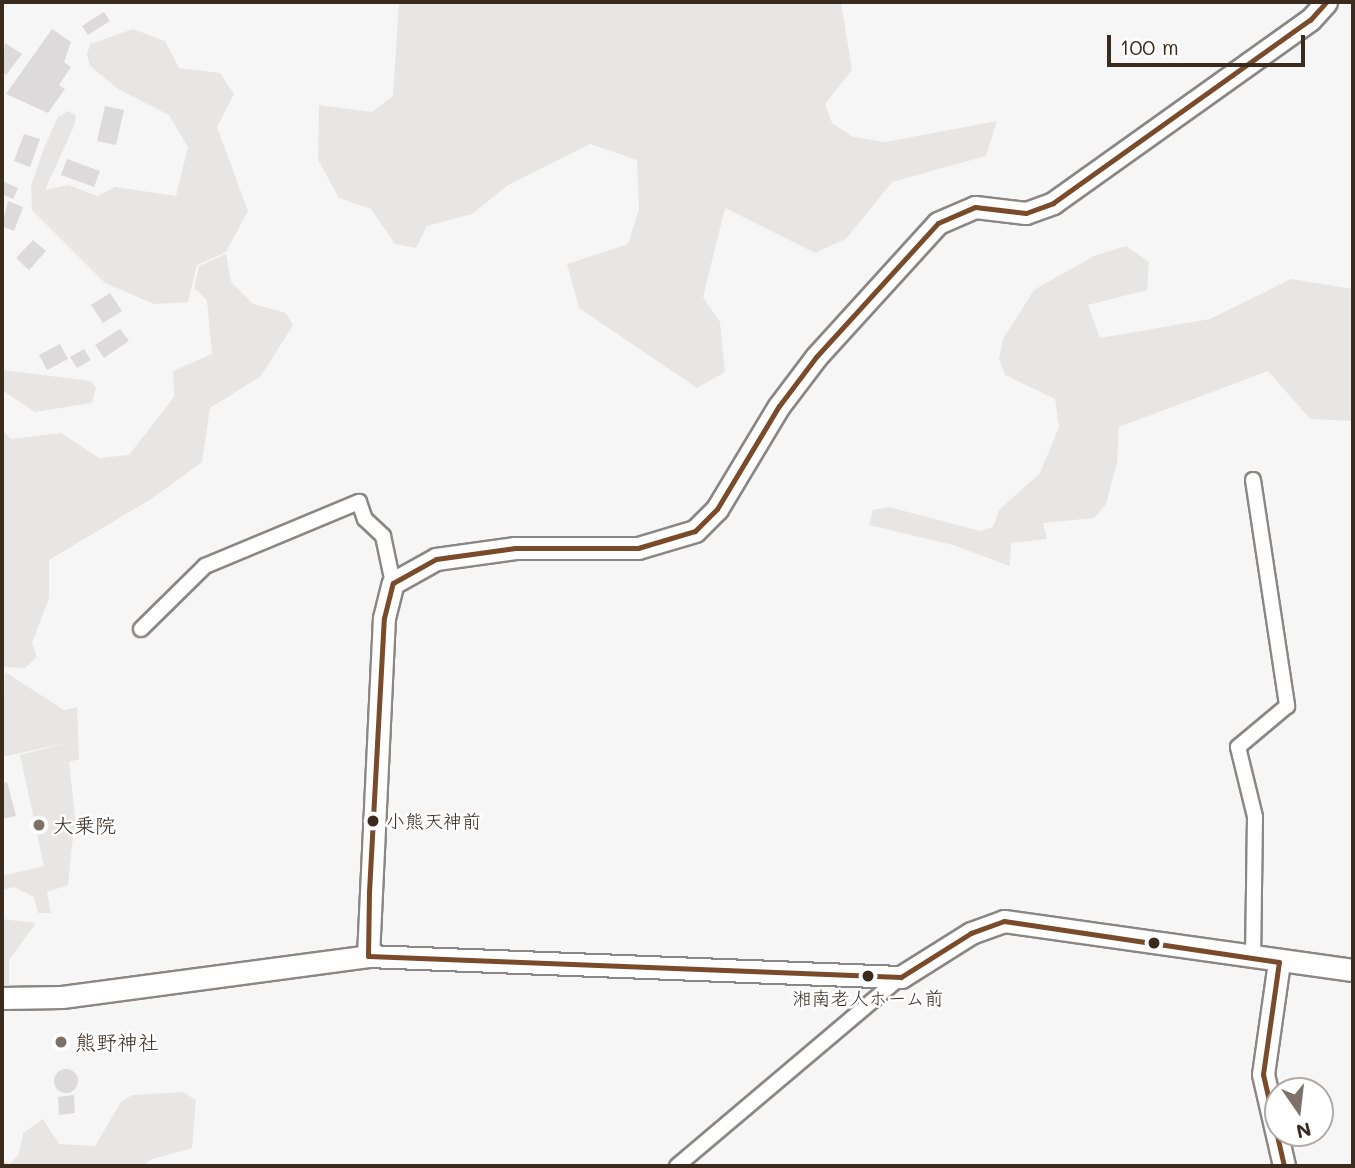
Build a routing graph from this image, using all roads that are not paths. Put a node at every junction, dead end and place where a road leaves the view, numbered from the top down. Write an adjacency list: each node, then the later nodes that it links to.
1 (1326, 2): 3 (street)
2 (1253, 480): 6 (street)
3 (393, 583): 4 (street); 5 (street)
4 (141, 629)
5 (368, 956): 9 (street); 10 (street)
6 (1253, 957): 7 (street); 9 (street)
7 (1279, 962): 8 (street); 12 (street)
8 (1353, 970)
9 (901, 977): 11 (street)
10 (2, 998)
11 (677, 1166)
12 (1284, 1166)

